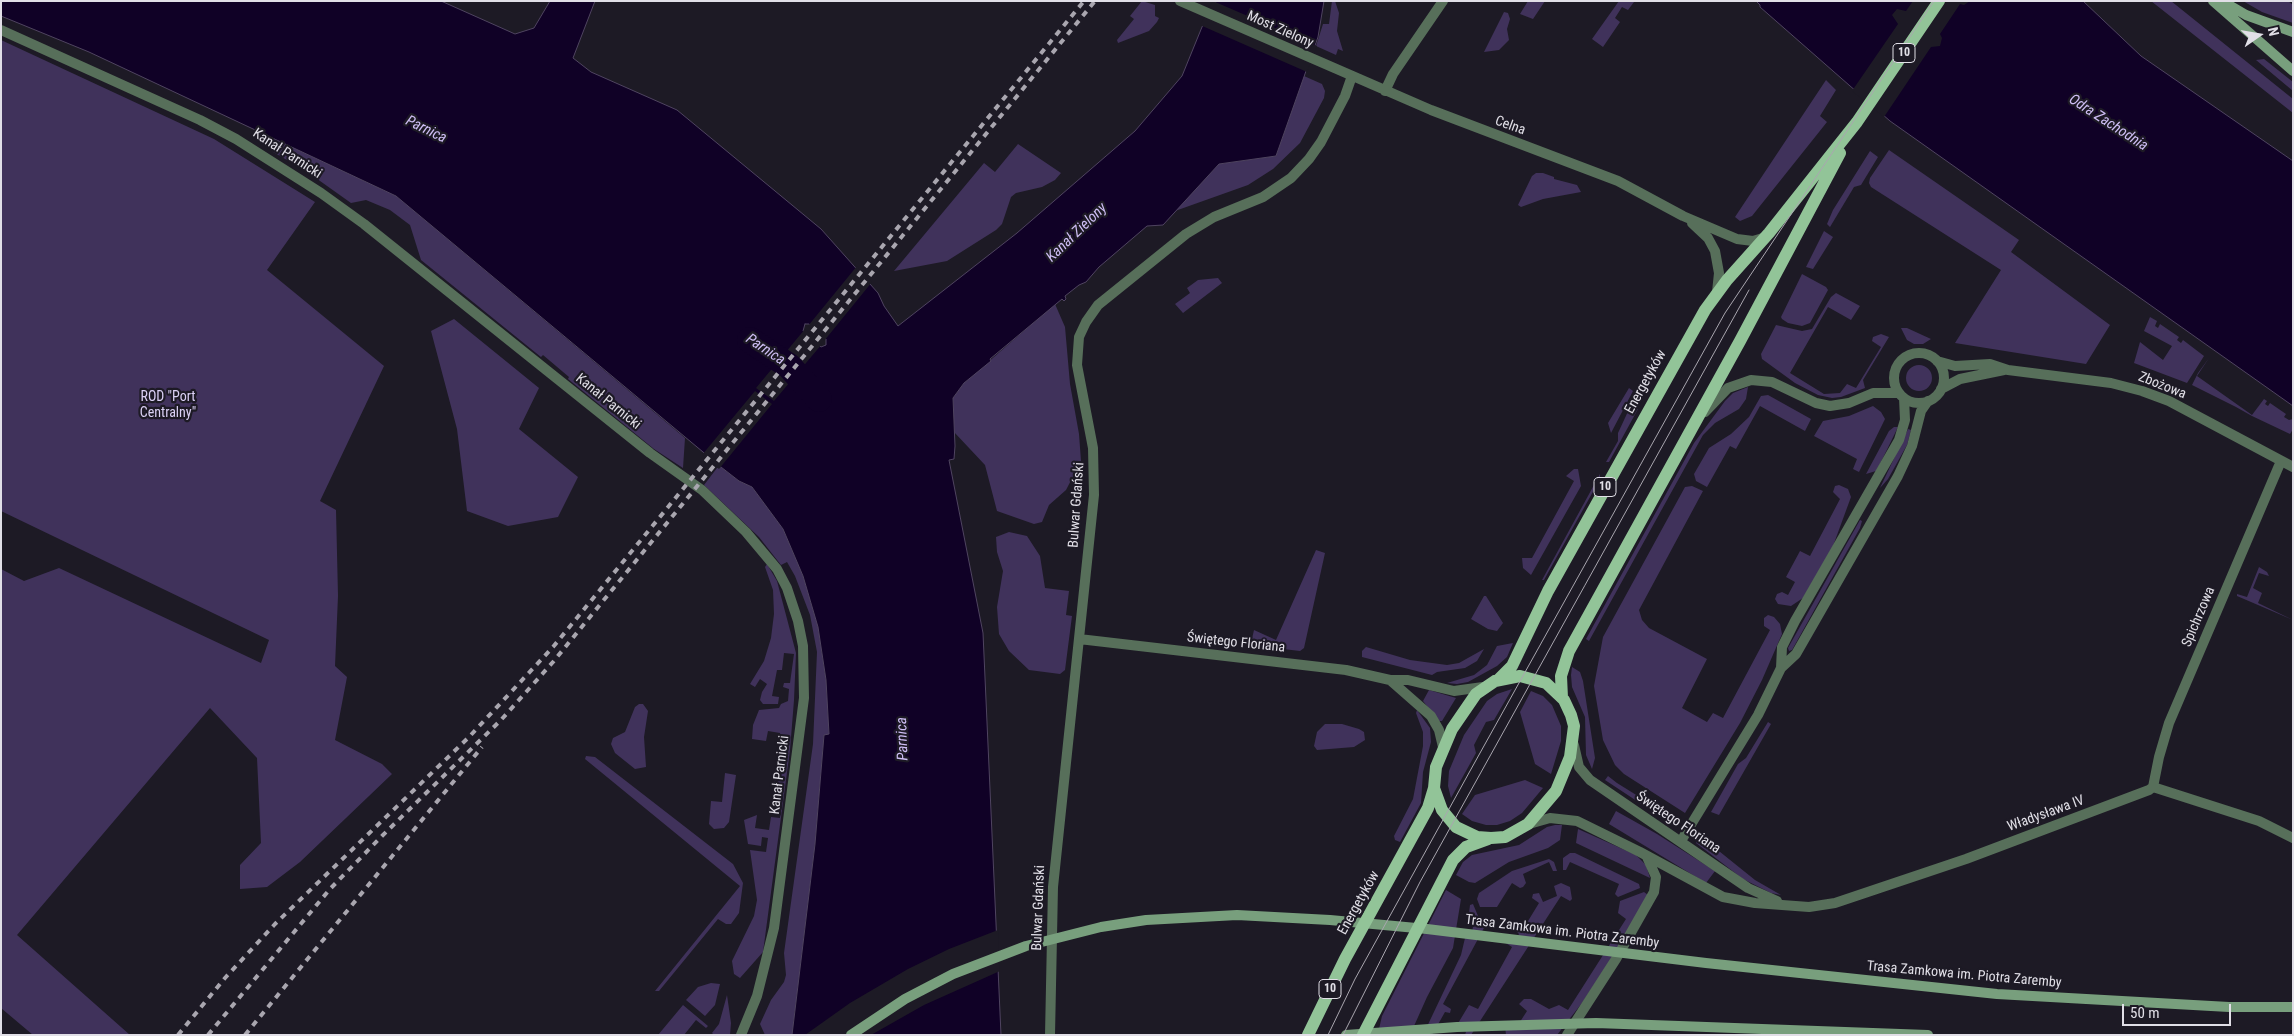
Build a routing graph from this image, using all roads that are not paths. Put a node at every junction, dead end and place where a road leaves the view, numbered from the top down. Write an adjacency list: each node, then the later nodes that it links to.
1 (1180, 1): 8 (street, Most Zielony)
2 (1443, 1): 11 (street)
3 (1939, 1): 12 (main road, Energetyków / 10)
4 (2213, 1): 9 (main road)
5 (2222, 1): 7 (main road)
6 (1, 30): 43 (street, Kanał Parnicki)
7 (2293, 32)
8 (1326, 65): 10 (street, Celna)
9 (2293, 71)
10 (1352, 76): 11 (street, Celna); 24 (street, Bulwar Gdański)
11 (1385, 91): 13 (street, Celna)
12 (1857, 122): 14 (main road, Energetyków / 10); 21 (main road, Energetyków / 10)
13 (1683, 216): 14 (street, Celna); 15 (street, Celna)
14 (1767, 236): 15 (main road, Energetyków / 10)
15 (1716, 294): 27 (main road, Energetyków / 10)
16 (1937, 361): 17 (street, Zbożowa); 18 (street); 19 (street)
17 (2008, 370): 18 (street, Zbożowa); 22 (street, Zbożowa)
18 (1941, 389): 20 (street)
19 (1902, 395): 20 (street); 21 (street); 25 (street)
20 (1928, 401): 25 (street)
21 (1690, 432): 28 (main road, Energetyków / 10)
22 (2281, 461): 23 (street, Zbożowa); 32 (street, Spichrzowa)
23 (2293, 467)
24 (1078, 640): 26 (street, Świętego Floriana); 45 (street, Bulwar Gdański)
25 (1782, 668): 36 (street)
26 (1390, 680): 27 (street, Świętego Floriana); 30 (street, Świętego Floriana)
27 (1492, 682): 28 (main road); 30 (main road)
28 (1562, 698): 29 (main road)
29 (1574, 739): 33 (main road); 36 (street, Świętego Floriana)
30 (1443, 747): 31 (main road)
31 (1434, 786): 34 (main road); 46 (main road, Energetyków / 10)
32 (2153, 787): 35 (street); 39 (street, Władysława IV)
33 (1528, 824): 34 (main road); 37 (street, Świętego Floriana)
34 (1491, 838): 41 (main road)
35 (2293, 838)
36 (1681, 841): 38 (street, Świętego Floriana)
37 (1640, 852): 38 (street, Świętego Floriana); 42 (street)
38 (1792, 906): 39 (street, Świętego Floriana)
39 (1804, 908)
40 (2293, 1007): 44 (main road, Trasa Zamkowa im. Piotra Zaremby)
41 (1366, 1032)
42 (1568, 1034)
43 (741, 1035)
44 (852, 1035)
45 (1050, 1035)
46 (1308, 1035)
47 (1346, 1035): 48 (main road)
48 (1928, 1035)

